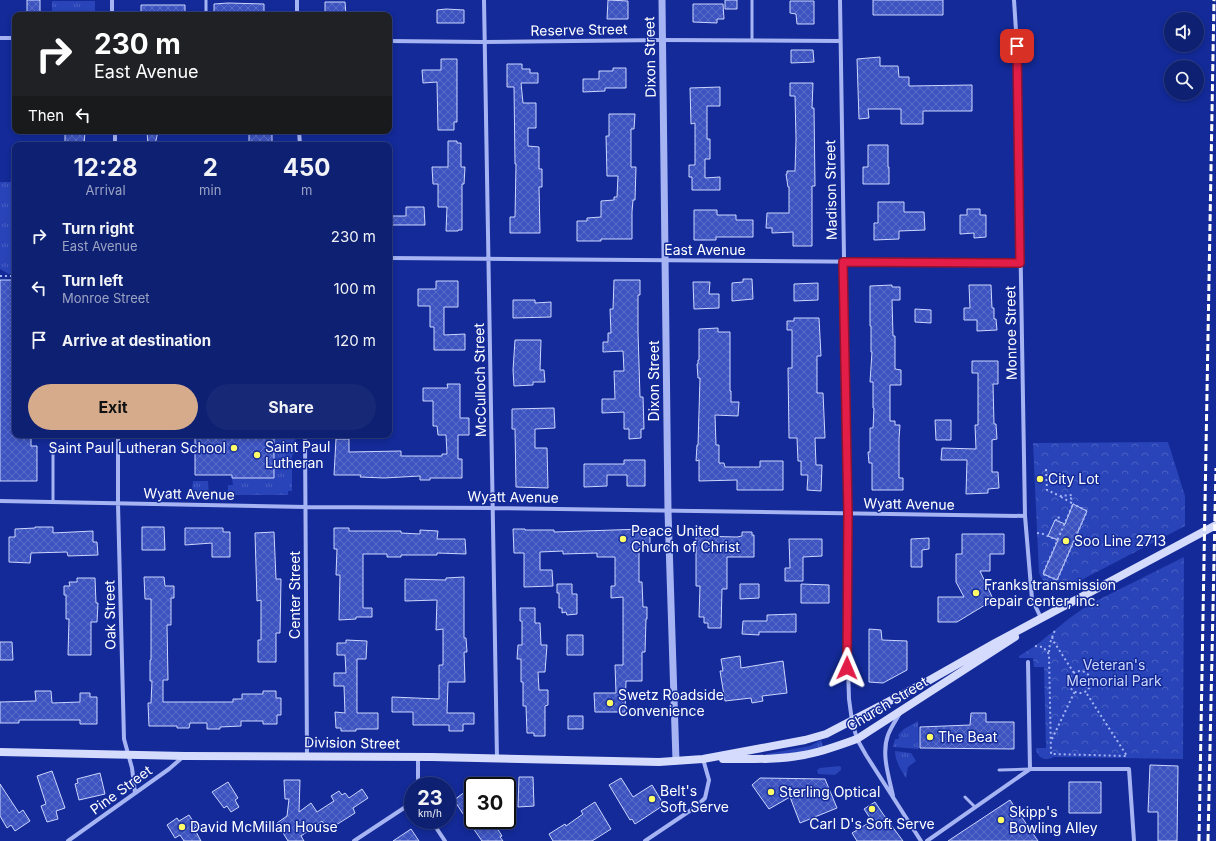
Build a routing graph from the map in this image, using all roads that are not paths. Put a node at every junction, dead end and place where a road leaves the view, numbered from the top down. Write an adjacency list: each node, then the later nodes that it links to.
1 (112, 0): 9 (street)
2 (206, 0): 10 (lane)
3 (297, 0): 11 (street)
4 (484, 0): 18 (street, McCulloch Street)
5 (662, 0): 14 (street, Dixon Street)
6 (752, 0): 15 (lane)
7 (840, 0): 17 (street, Madison Street)
8 (1014, 0): 23 (street, Monroe Street)
9 (112, 12)
10 (206, 12)
11 (298, 12)
12 (0, 38): 13 (street)
13 (12, 38)
14 (662, 40): 15 (street, Reserve Street); 18 (street, Reserve Street); 21 (street, Dixon Street)
15 (752, 40): 17 (street, Reserve Street)
16 (392, 41): 18 (street, Reserve Street)
17 (840, 41): 22 (street, Madison Street)
18 (484, 42): 20 (street, McCulloch Street)
19 (392, 258): 20 (street, East Avenue)
20 (489, 260): 21 (street, East Avenue); 31 (street, McCulloch Street)
21 (666, 261): 22 (street, East Avenue); 32 (street, Dixon Street)
22 (843, 262): 23 (street, East Avenue); 33 (street, Madison Street)
23 (1020, 263): 34 (street, Monroe Street)
24 (118, 438): 29 (street, Oak Street)
25 (305, 438): 30 (street, Center Street)
26 (53, 443): 28 (lane)
27 (0, 501): 28 (street, Wyatt Avenue)
28 (54, 502): 29 (street, Wyatt Avenue)
29 (118, 504): 30 (street, Wyatt Avenue); 42 (street, Oak Street)
30 (306, 507): 31 (street, Wyatt Avenue); 44 (street, Center Street)
31 (493, 508): 32 (street, Wyatt Avenue); 46 (street, McCulloch Street)
32 (668, 511): 33 (street, Wyatt Avenue); 48 (street, Dixon Street)
33 (848, 514): 34 (street, Wyatt Avenue); 39 (street, Madison Street)
34 (1025, 516): 36 (street, Monroe Street)
35 (1216, 524): 36 (main road, Church Street)
36 (1041, 618): 38 (main road, Church Street); 39 (main road, Church Street)
37 (1028, 662): 49 (street)
38 (902, 711): 40 (main road, Church Street); 54 (street)
39 (852, 721): 40 (street, Madison Street); 47 (main road, Church Street)
40 (857, 739): 47 (main road, Church Street); 54 (street, Madison Street)
41 (0, 752): 42 (main road, Division Street)
42 (128, 754): 43 (main road, Division Street); 52 (street, Oak Street)
43 (185, 756): 44 (main road, Division Street); 52 (street, Pine Street)
44 (307, 756): 45 (main road, Division Street)
45 (418, 758): 46 (main road, Division Street); 51 (street)
46 (497, 759): 48 (main road, Division Street)
47 (703, 760): 48 (main road, Division Street); 61 (street)
48 (676, 761)
49 (1030, 769): 50 (lane); 55 (street); 64 (street)
50 (999, 770)
51 (418, 777)
52 (135, 793): 58 (street, Pine Street)
53 (965, 797): 55 (lane)
54 (893, 798): 62 (street, Madison Street)
55 (975, 807): 63 (street)
56 (404, 808): 59 (street)
57 (437, 829): 60 (street)
58 (68, 841)
59 (354, 841)
60 (445, 841)
61 (645, 841)
62 (921, 841)
63 (926, 841)
64 (1134, 841)

